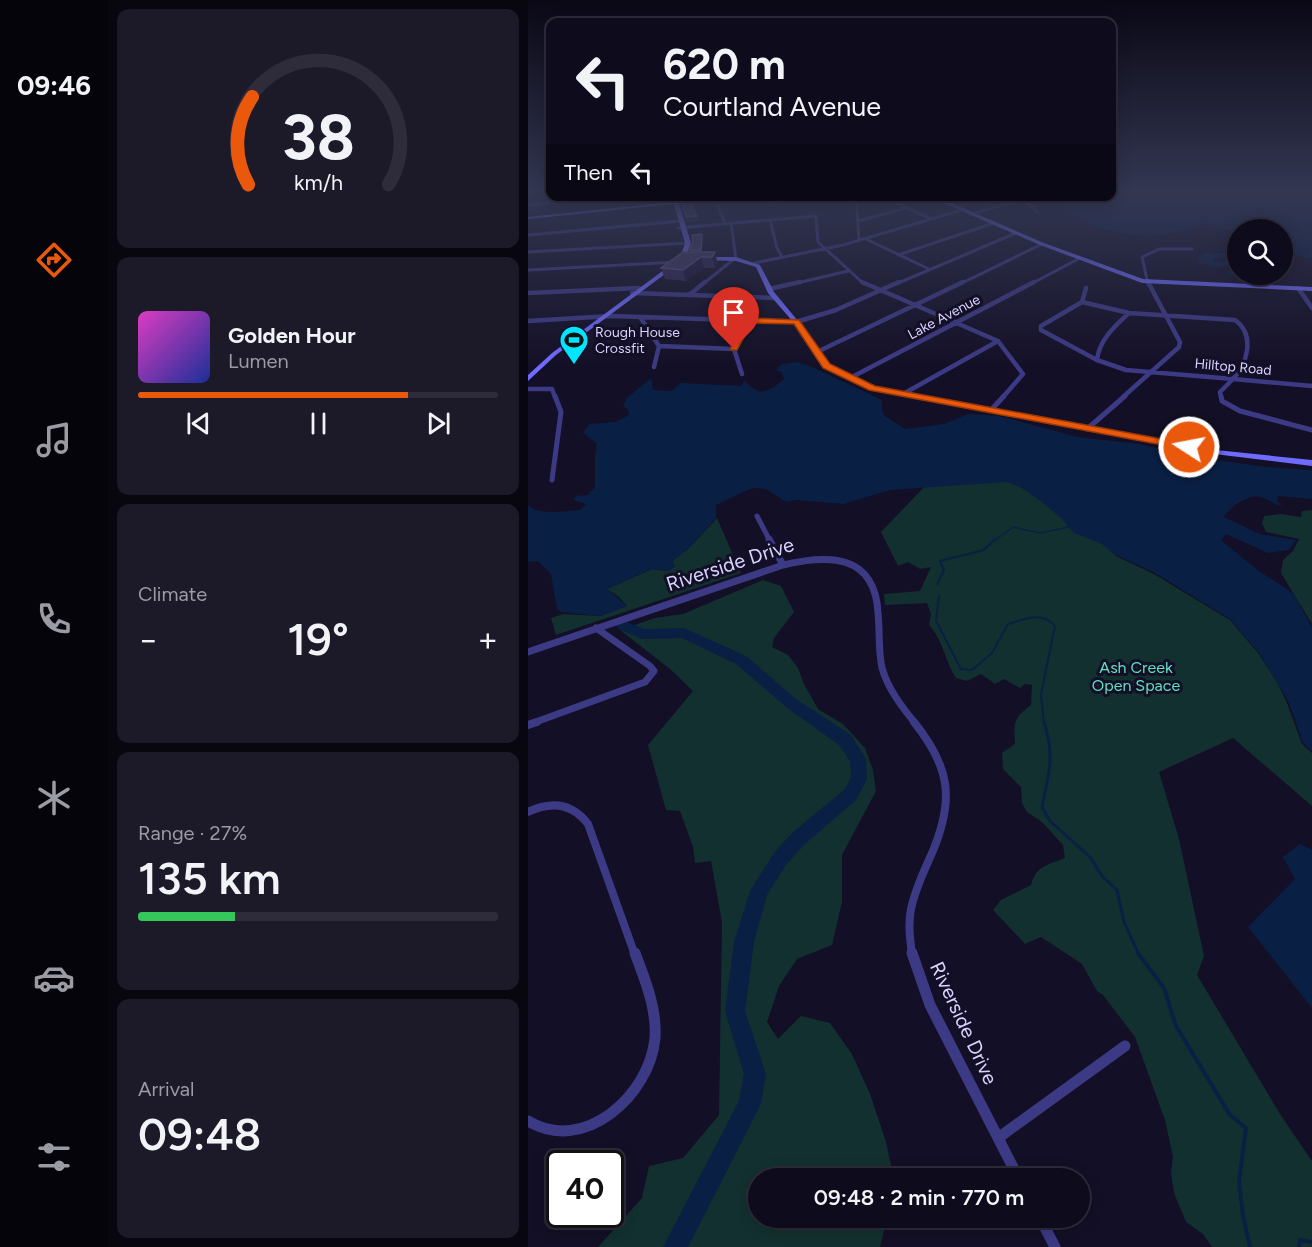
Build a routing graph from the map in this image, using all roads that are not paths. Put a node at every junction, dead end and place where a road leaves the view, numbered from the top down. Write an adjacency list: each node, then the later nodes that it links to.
1 (683, 251): 17 (street)
2 (734, 251): 16 (street)
3 (779, 251): 13 (street)
4 (812, 251): 13 (street)
5 (826, 251): 21 (street)
6 (891, 251): 12 (street)
7 (909, 251): 12 (street)
8 (972, 251): 19 (street)
9 (1027, 251): 33 (street)
10 (1062, 251): 14 (street)
11 (1153, 251): 22 (street)
12 (898, 255): 19 (street)
13 (782, 257): 18 (street)
14 (1080, 258): 22 (street); 42 (street, Lake Avenue)
15 (696, 259): 16 (street)
16 (735, 259): 18 (street); 30 (street)
17 (680, 261): 20 (street); 28 (street)
18 (754, 263): 25 (street)
19 (928, 269): 27 (street)
20 (528, 270)
21 (848, 271): 25 (street); 27 (street)
22 (1149, 282): 24 (street); 36 (street)
23 (1086, 288): 32 (street)
24 (1298, 288): 26 (street); 34 (street)
25 (769, 289): 31 (street)
26 (1312, 289)
27 (881, 290): 33 (street); 41 (street)
28 (638, 291): 29 (street); 30 (street); 37 (street)
29 (528, 293)
30 (689, 295): 31 (street)
31 (775, 298): 41 (street)
32 (1082, 302): 35 (street); 47 (street)
33 (917, 306): 42 (street); 46 (street)
34 (1312, 308)
35 (1129, 313): 36 (street); 47 (street)
36 (1164, 314): 49 (street); 53 (street)
37 (602, 316): 38 (street); 39 (street); 51 (street)
38 (640, 317): 40 (street); 44 (street)
39 (528, 321)
40 (750, 321): 41 (street); 45 (street)
41 (796, 322): 46 (street)
42 (957, 322): 43 (street); 52 (street, Lake Avenue)
43 (998, 341): 56 (street); 57 (street)
44 (658, 346): 45 (street); 48 (street)
45 (734, 349): 50 (street)
46 (817, 352): 52 (street)
47 (1097, 360): 49 (street)
48 (654, 367)
49 (1152, 373): 53 (street, Hilltop Road); 58 (street)
50 (742, 374)
51 (528, 376)
52 (850, 378): 56 (street)
53 (1232, 379): 54 (street, Hilltop Road); 59 (street)
54 (1312, 386)
55 (528, 389): 61 (street)
56 (903, 394): 57 (street)
57 (992, 409): 58 (street)
58 (1087, 429): 60 (street)
59 (1312, 430)
60 (1312, 463)
61 (552, 480)
62 (757, 516): 63 (street)
63 (783, 565): 64 (street, Riverside Drive); 70 (street, Riverside Drive)
64 (596, 628): 65 (street, Riverside Drive); 66 (street)
65 (528, 652)
66 (528, 724)
67 (528, 812): 69 (street)
68 (1125, 1046): 70 (street)
69 (528, 1121)
70 (998, 1138): 71 (street, Riverside Drive)
71 (1013, 1168)
72 (1045, 1228): 73 (street)
73 (1055, 1247)

